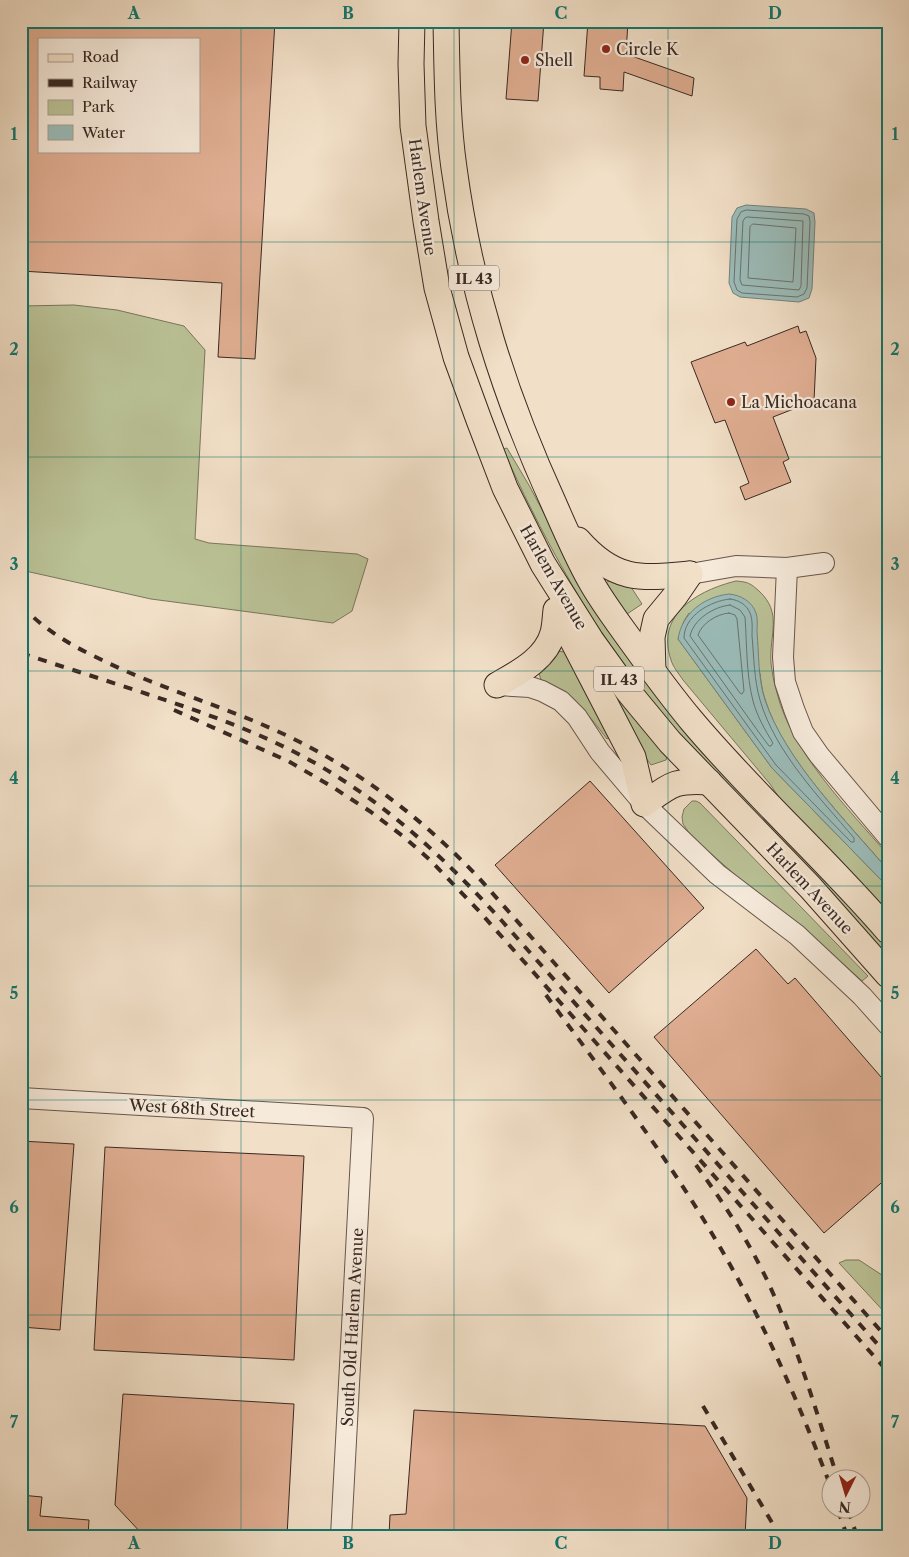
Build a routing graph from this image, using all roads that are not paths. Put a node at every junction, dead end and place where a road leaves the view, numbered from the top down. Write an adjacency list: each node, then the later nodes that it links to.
1 (412, 21): 5 (main road, Harlem Avenue / IL 43)
2 (446, 21): 3 (main road, Harlem Avenue / IL 43)
3 (562, 521): 7 (main road); 9 (main road, Harlem Avenue / IL 43)
4 (824, 563): 6 (street)
5 (543, 564): 8 (main road); 11 (main road, Harlem Avenue / IL 43)
6 (787, 568): 7 (street); 13 (street)
7 (690, 574): 9 (main road)
8 (556, 610): 10 (main road); 12 (main road)
9 (653, 671): 14 (main road, Harlem Avenue / IL 43)
10 (497, 685): 12 (street)
11 (709, 782): 12 (main road); 15 (main road, Harlem Avenue / IL 43)
12 (644, 804): 16 (street)
13 (888, 837)
14 (888, 931)
15 (888, 975)
16 (888, 1025)
17 (21, 1098): 18 (street, West 68th Street)
18 (363, 1118): 19 (street, South Old Harlem Avenue)
19 (341, 1536)

